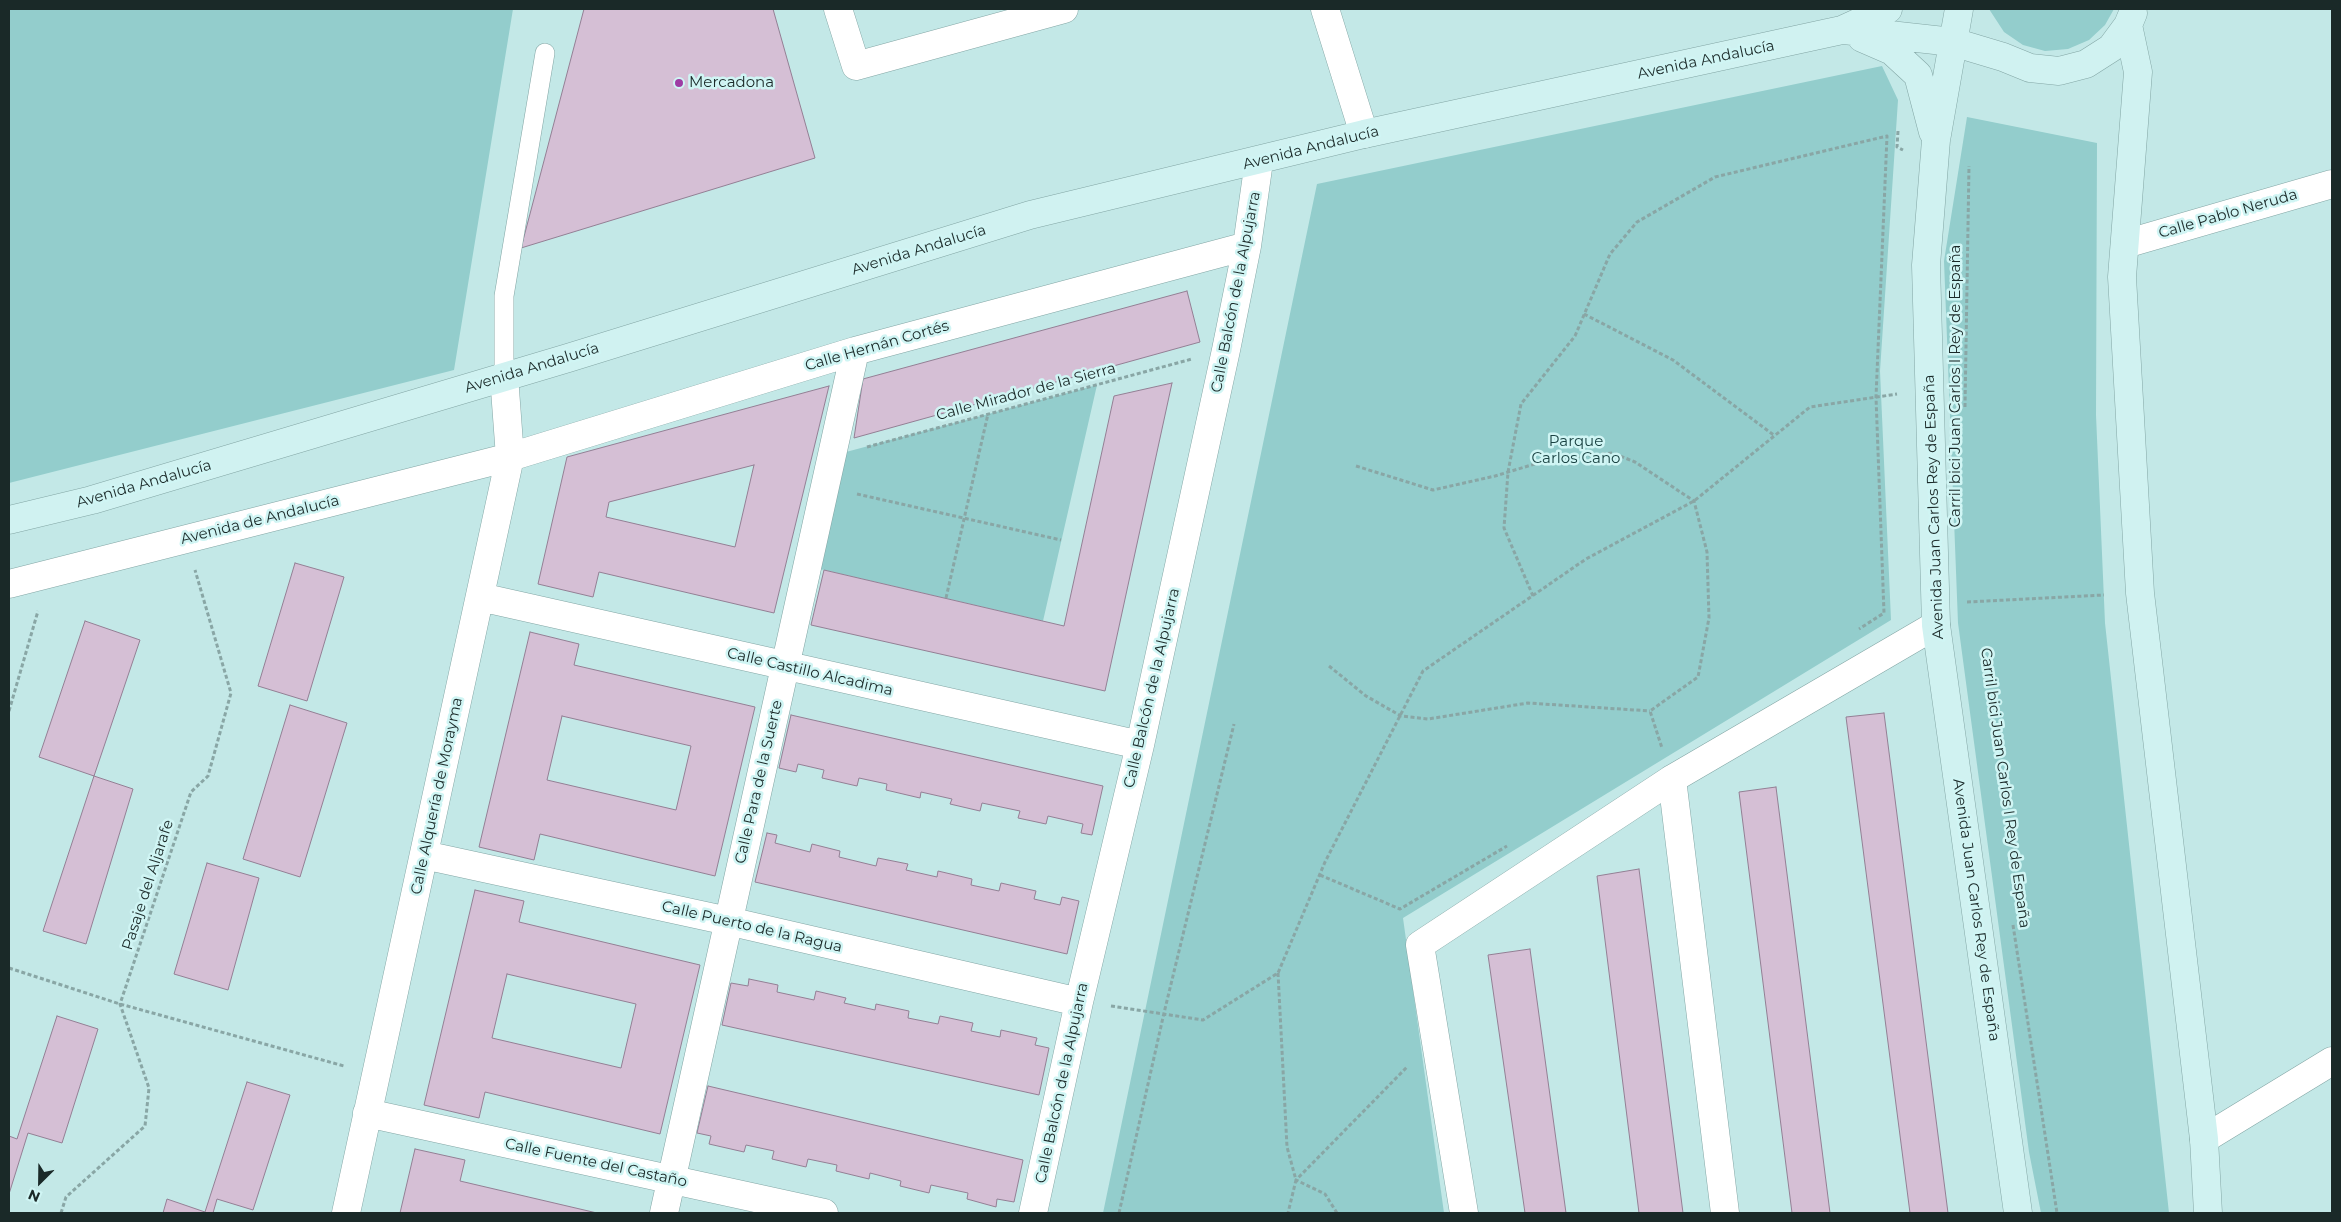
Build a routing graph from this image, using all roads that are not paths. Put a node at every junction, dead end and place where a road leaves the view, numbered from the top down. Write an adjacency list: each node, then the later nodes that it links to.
1 (838, 9): 2 (street)
2 (1064, 9)
3 (1325, 9): 12 (street)
4 (1888, 9): 8 (street)
5 (1959, 9): 9 (street, Avenida Juan Carlos Rey de España)
6 (1967, 9): 11 (street)
7 (2131, 17): 11 (street); 16 (street)
8 (1842, 30): 9 (street); 12 (street, Avenida Andalucía); 13 (street)
9 (1953, 42): 11 (street); 13 (street, Avenida Juan Carlos Rey de España)
10 (545, 53): 19 (lane)
11 (2003, 57)
12 (1364, 134): 14 (street, Avenida Andalucía)
13 (1935, 145): 24 (street, Avenida Juan Carlos Rey de España)
14 (1259, 160): 17 (street, Calle Balcón de la Alpujarra); 19 (street, Avenida Andalucía)
15 (2332, 184): 16 (street, Calle Pablo Neruda)
16 (2125, 244): 33 (street)
17 (1247, 246): 18 (street, Calle Hernán Cortés); 26 (street, Calle Balcón de la Alpujarra)
18 (855, 351): 20 (street, Calle Hernán Cortés); 25 (street, Calle Para de la Suerte)
19 (504, 376): 20 (street, Calle Alquería de Morayma); 21 (street, Avenida Andalucía)
20 (510, 457): 22 (street, Avenida de Andalucía); 23 (street, Calle Alquería de Morayma)
21 (9, 520)
22 (9, 584)
23 (480, 597): 25 (street, Calle Castillo Alcadima); 28 (street, Calle Alquería de Morayma)
24 (1936, 614): 27 (street); 41 (street, Avenida Juan Carlos Rey de España)
25 (785, 666): 26 (street, Calle Castillo Alcadima); 29 (street, Calle Para de la Suerte)
26 (1140, 745): 30 (street, Calle Balcón de la Alpujarra)
27 (1672, 779): 39 (street); 40 (street)
28 (424, 855): 29 (street, Calle Puerto de la Ragua); 32 (street, Calle Alquería de Morayma)
29 (728, 921): 30 (street, Calle Puerto de la Ragua); 34 (street, Calle Para de la Suerte)
30 (1079, 1002): 38 (street, Calle Balcón de la Alpujarra)
31 (2332, 1061): 33 (street)
32 (367, 1113): 34 (street, Calle Fuente del Castaño); 35 (street, Calle Alquería de Morayma)
33 (2204, 1139): 42 (street)
34 (671, 1179): 36 (street, Calle Para de la Suerte); 37 (street, Calle Fuente del Castaño)
35 (346, 1213)
36 (664, 1213)
37 (824, 1213)
38 (1033, 1213)
39 (1464, 1213)
40 (1725, 1213)
41 (2018, 1213)
42 (2208, 1213)

